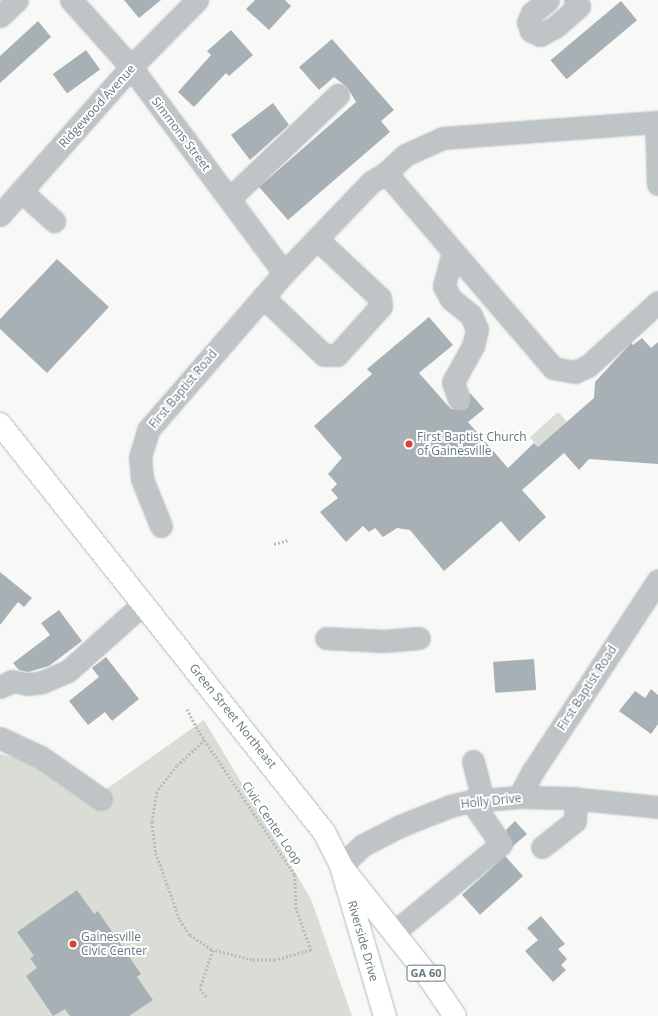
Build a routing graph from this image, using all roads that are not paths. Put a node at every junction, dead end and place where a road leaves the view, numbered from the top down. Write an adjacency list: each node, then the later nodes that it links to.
1 (17, 0): 6 (street)
2 (71, 0): 7 (street, Simmons Street)
3 (197, 0): 7 (street, Ridgewood Avenue)
4 (548, 0): 5 (street)
5 (575, 0)
6 (0, 16)
7 (131, 67): 13 (street, Ridgewood Avenue); 14 (street, Simmons Street)
8 (338, 95): 14 (street)
9 (657, 122): 10 (street); 11 (street, First Baptist Road)
10 (658, 169): 12 (street)
11 (386, 174): 17 (street, First Baptist Road); 18 (street)
12 (658, 184)
13 (21, 192): 15 (street, Ridgewood Avenue); 16 (street)
14 (229, 199): 19 (street, Simmons Street)
15 (0, 215)
16 (54, 221)
17 (317, 239): 19 (street, First Baptist Road); 20 (street)
18 (453, 252): 21 (street); 23 (street)
19 (284, 273): 20 (street, First Baptist Road)
20 (263, 297): 26 (street, First Baptist Road)
21 (493, 297): 22 (street); 23 (street)
22 (658, 302)
23 (472, 315): 24 (street)
24 (459, 399)
25 (0, 424): 28 (main road, Green Street Northeast)
26 (161, 526)
27 (658, 580): 34 (street, First Baptist Road)
28 (142, 604): 31 (street); 40 (main road, Green Street Northeast)
29 (326, 638): 30 (street)
30 (419, 638)
31 (0, 687)
32 (0, 738): 36 (street)
33 (473, 761): 37 (street)
34 (519, 797): 35 (street, Holly Drive); 37 (street, Holly Drive)
35 (576, 798): 38 (street, Holly Drive); 39 (street)
36 (101, 799)
37 (477, 800): 40 (street, Holly Drive); 41 (street)
38 (658, 807)
39 (542, 848)
40 (341, 866): 41 (main road, Green Street Northeast / GA 60); 42 (main road, Riverside Drive)
41 (394, 932): 43 (main road, Green Street Northeast / GA 60)
42 (385, 1016)
43 (455, 1016)

